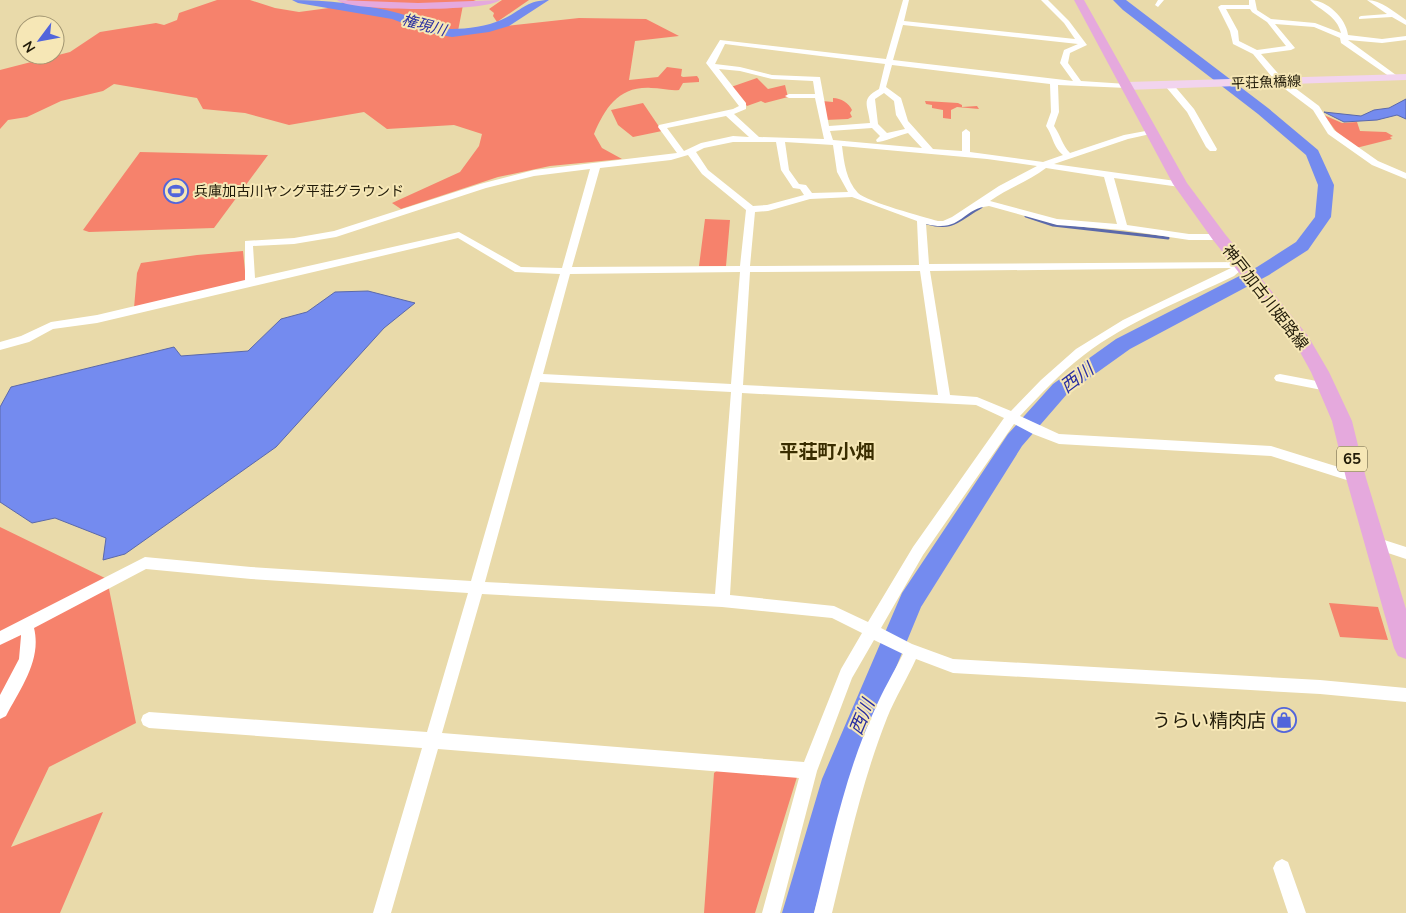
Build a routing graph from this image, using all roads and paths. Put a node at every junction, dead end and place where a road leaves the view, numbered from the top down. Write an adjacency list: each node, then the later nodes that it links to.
1 (342, 0): 2 (main road)
2 (495, 0)
3 (906, 0): 12 (street)
4 (1044, 0): 16 (street)
5 (1079, 0): 27 (main road, 神戸加古川姫路線 / 65)
6 (1313, 0): 14 (street)
7 (1370, 0): 9 (street)
8 (1253, 4): 11 (street); 17 (street)
9 (1394, 16): 10 (street); 13 (street)
10 (1361, 18)
11 (1269, 21): 14 (street); 17 (street)
12 (900, 22): 16 (street); 18 (street)
13 (1406, 23)
14 (1344, 37): 15 (street); 20 (street)
15 (1406, 38)
16 (1080, 42): 24 (street)
17 (1256, 52): 22 (street)
18 (889, 62): 19 (street); 23 (street); 28 (street)
19 (711, 66): 30 (street); 31 (street)
20 (1393, 77): 21 (main road, 平荘魚橋線); 22 (main road, 平荘魚橋線)
21 (1406, 77)
22 (1280, 81): 25 (main road, 平荘魚橋線); 50 (street)
23 (1054, 82): 24 (street); 46 (street)
24 (1078, 83): 27 (street)
25 (1217, 83): 26 (main road, 平荘魚橋線)
26 (1169, 85): 27 (main road, 平荘魚橋線); 42 (street)
27 (1127, 86): 36 (main road, 神戸加古川姫路線 / 65)
28 (883, 90): 32 (street); 34 (street)
29 (788, 96): 30 (street)
30 (819, 96): 33 (street)
31 (728, 113): 38 (street); 44 (street)
32 (874, 125): 33 (street); 37 (street)
33 (826, 129): 40 (street)
34 (911, 130): 37 (street); 43 (street)
35 (966, 132): 45 (street)
36 (1151, 133): 46 (street); 51 (main road, 神戸加古川姫路線 / 65)
37 (886, 136): 41 (street)
38 (756, 139): 39 (street); 44 (street)
39 (780, 140): 40 (street); 53 (street)
40 (833, 143): 41 (street); 52 (street)
41 (872, 147): 43 (street)
42 (1213, 149)
43 (930, 151): 45 (street)
44 (686, 153): 47 (street); 55 (street)
45 (966, 154): 48 (street)
46 (1068, 155): 48 (street)
47 (596, 165): 62 (street); 63 (street)
48 (1043, 165): 49 (street); 54 (street)
49 (1108, 174): 51 (street); 57 (street)
50 (1406, 176)
51 (1180, 184): 58 (main road, 神戸加古川姫路線 / 65)
52 (854, 194): 53 (street); 56 (street)
53 (809, 196): 55 (street)
54 (981, 203): 56 (street); 57 (street)
55 (751, 209): 61 (street)
56 (923, 219): 60 (street)
57 (1123, 227): 58 (street)
58 (1219, 237): 59 (main road, 神戸加古川姫路線 / 65)
59 (1244, 267): 60 (street); 67 (main road, 神戸加古川姫路線 / 65); 70 (street)
60 (924, 268): 61 (street); 69 (street)
61 (746, 269): 62 (street); 68 (street)
62 (566, 270): 63 (street); 65 (street)
63 (250, 282): 64 (street)
64 (0, 346)
65 (536, 378): 68 (street); 74 (street)
66 (1280, 378): 67 (street)
67 (1327, 386): 71 (main road, 神戸加古川姫路線 / 65)
68 (736, 388): 69 (street); 75 (street)
69 (945, 399): 70 (street)
70 (1012, 417): 71 (street); 77 (street)
71 (1356, 478): 72 (main road, 神戸加古川姫路線 / 65)
72 (1375, 543): 73 (street); 79 (main road, 神戸加古川姫路線 / 65)
73 (1406, 553)
74 (478, 586): 75 (street); 76 (street); 84 (street)
75 (722, 601): 77 (street)
76 (26, 625): 78 (street); 82 (street)
77 (871, 629): 80 (street); 85 (street)
78 (0, 638)
79 (1406, 648)
80 (910, 650): 81 (street); 89 (street)
81 (1406, 695)
82 (0, 711)
83 (149, 720): 84 (street)
84 (431, 742): 85 (street); 87 (street)
85 (809, 772): 88 (street)
86 (1282, 868): 90 (street)
87 (382, 913)
88 (771, 913)
89 (823, 913)
90 (1297, 913)

